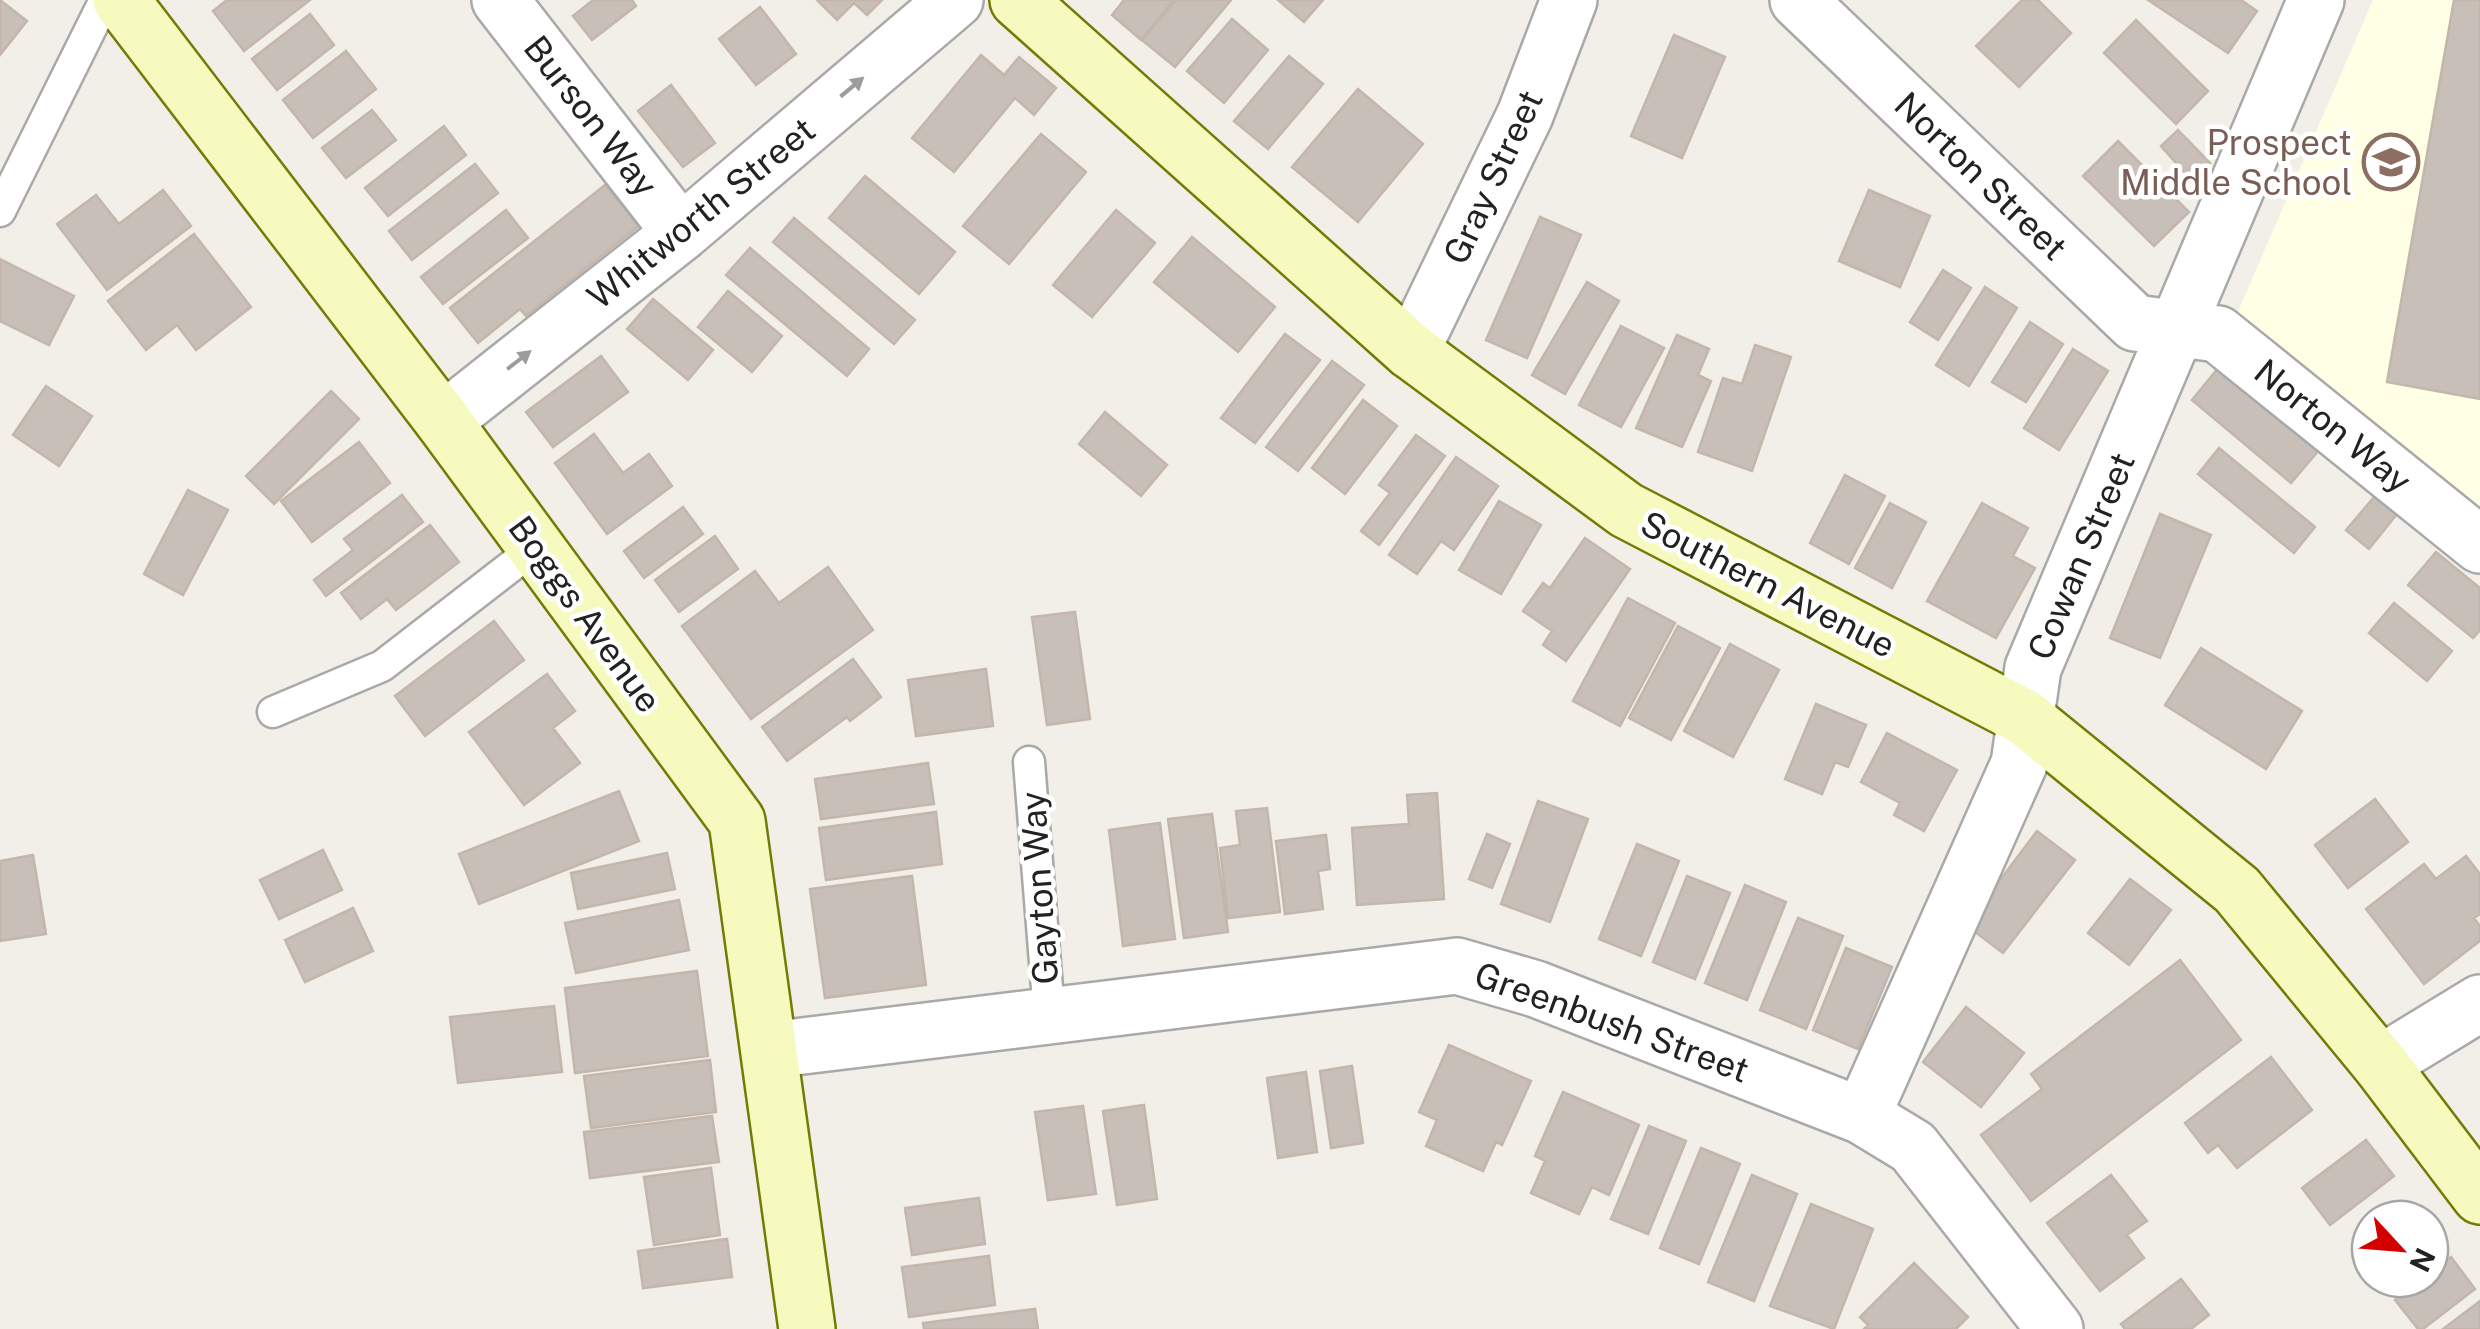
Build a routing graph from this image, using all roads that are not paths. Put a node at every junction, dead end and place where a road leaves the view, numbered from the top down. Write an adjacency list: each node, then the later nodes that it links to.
1 (106, 0): 9 (lane)
2 (121, 0): 13 (street, Boggs Avenue)
3 (500, 0): 10 (street, Burson Way)
4 (955, 0): 10 (street, Whitworth Street, one-way to 4)
5 (1018, 0): 12 (street, Southern Avenue)
6 (1569, 0): 12 (street, Gray Street)
7 (1798, 0): 11 (street, Norton Street)
8 (2316, 0): 11 (street, Cowan Street)
9 (0, 211)
10 (681, 233): 13 (street, Whitworth Street, one-way to 10)
11 (2176, 328): 14 (street, Norton Way); 17 (street, Cowan Street)
12 (1411, 352): 17 (street, Southern Avenue)
13 (443, 421): 15 (street, Boggs Avenue)
14 (2480, 545)
15 (536, 547): 16 (lane); 21 (street, Boggs Avenue)
16 (272, 712)
17 (2024, 717): 22 (street, Southern Avenue); 23 (street, Cowan Street)
18 (1029, 762): 20 (lane, Gayton Way)
19 (2480, 1003): 22 (street)
20 (1048, 1013): 21 (street, Greenbush Street); 23 (street, Greenbush Street)
21 (770, 1050): 25 (street, Boggs Avenue)
22 (2380, 1064): 24 (street, Southern Avenue)
23 (1862, 1116): 26 (street, Greenbush Street)
24 (2480, 1196)
25 (807, 1329)
26 (2054, 1329)

